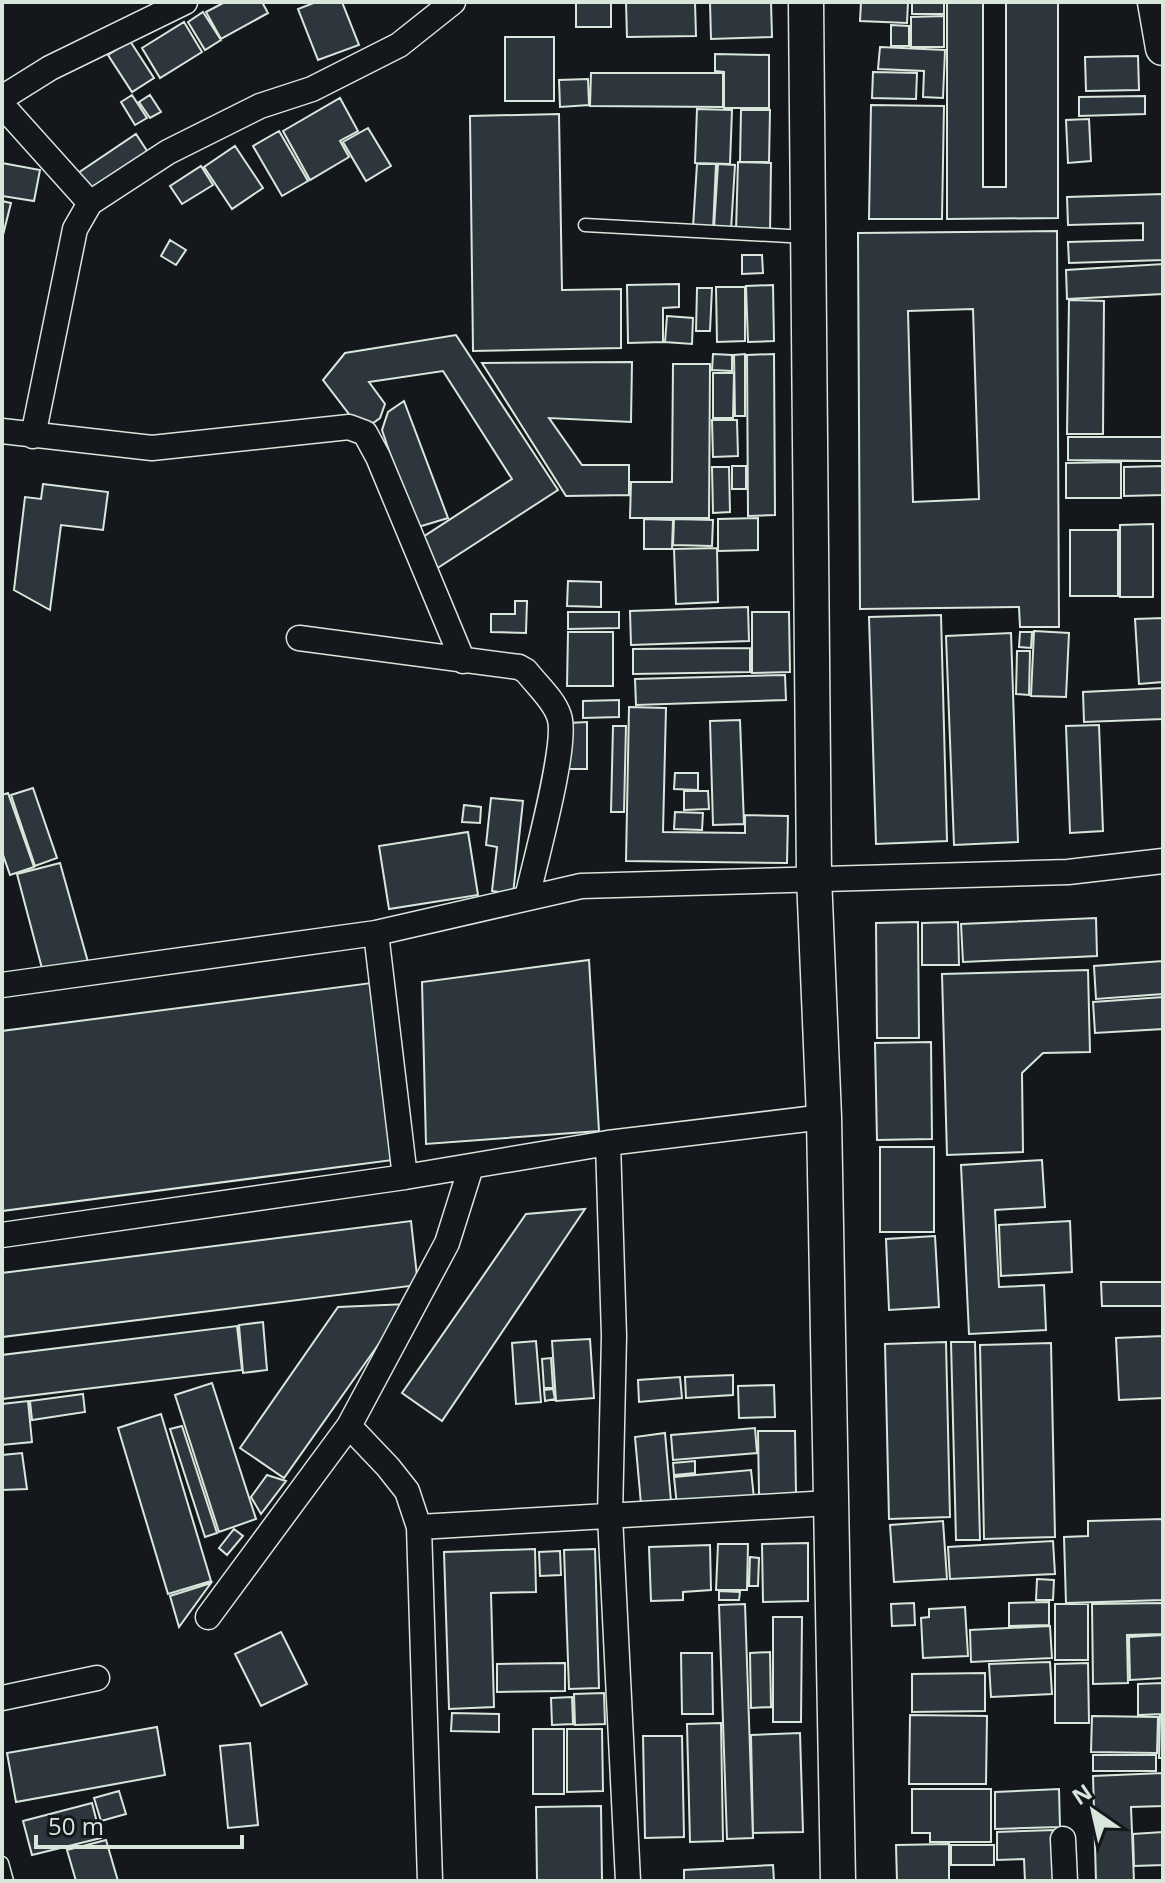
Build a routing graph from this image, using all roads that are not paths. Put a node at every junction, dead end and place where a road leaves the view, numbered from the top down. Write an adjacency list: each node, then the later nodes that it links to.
1 (185, 2): 6 (street)
2 (453, 2): 8 (street)
3 (806, 2): 10 (street)
4 (1155, 2): 5 (street)
5 (1163, 48)
6 (2, 98)
7 (2, 105): 8 (street)
8 (90, 203): 12 (street)
9 (585, 225): 10 (lane)
10 (808, 238): 16 (street)
11 (2, 431): 12 (street)
12 (33, 436): 14 (street)
13 (299, 638): 14 (street)
14 (463, 661): 17 (street)
15 (1163, 861): 16 (street)
16 (814, 877): 17 (street); 20 (street)
17 (527, 898): 18 (street)
18 (376, 933): 19 (street); 23 (street)
19 (2, 985)
20 (824, 1117): 21 (street); 26 (street)
21 (608, 1143): 22 (street); 27 (street)
22 (471, 1167): 23 (street); 25 (street)
23 (405, 1177): 24 (street)
24 (2, 1235)
25 (349, 1426): 28 (street); 29 (street)
26 (829, 1503): 27 (street); 37 (street)
27 (610, 1516): 28 (street); 36 (street)
28 (419, 1527): 35 (street)
29 (208, 1617)
30 (97, 1678): 31 (street)
31 (2, 1698)
32 (1063, 1839): 38 (street)
33 (2, 1863): 34 (lane)
34 (7, 1881)
35 (430, 1881)
36 (628, 1881)
37 (838, 1881)
38 (1065, 1881)

